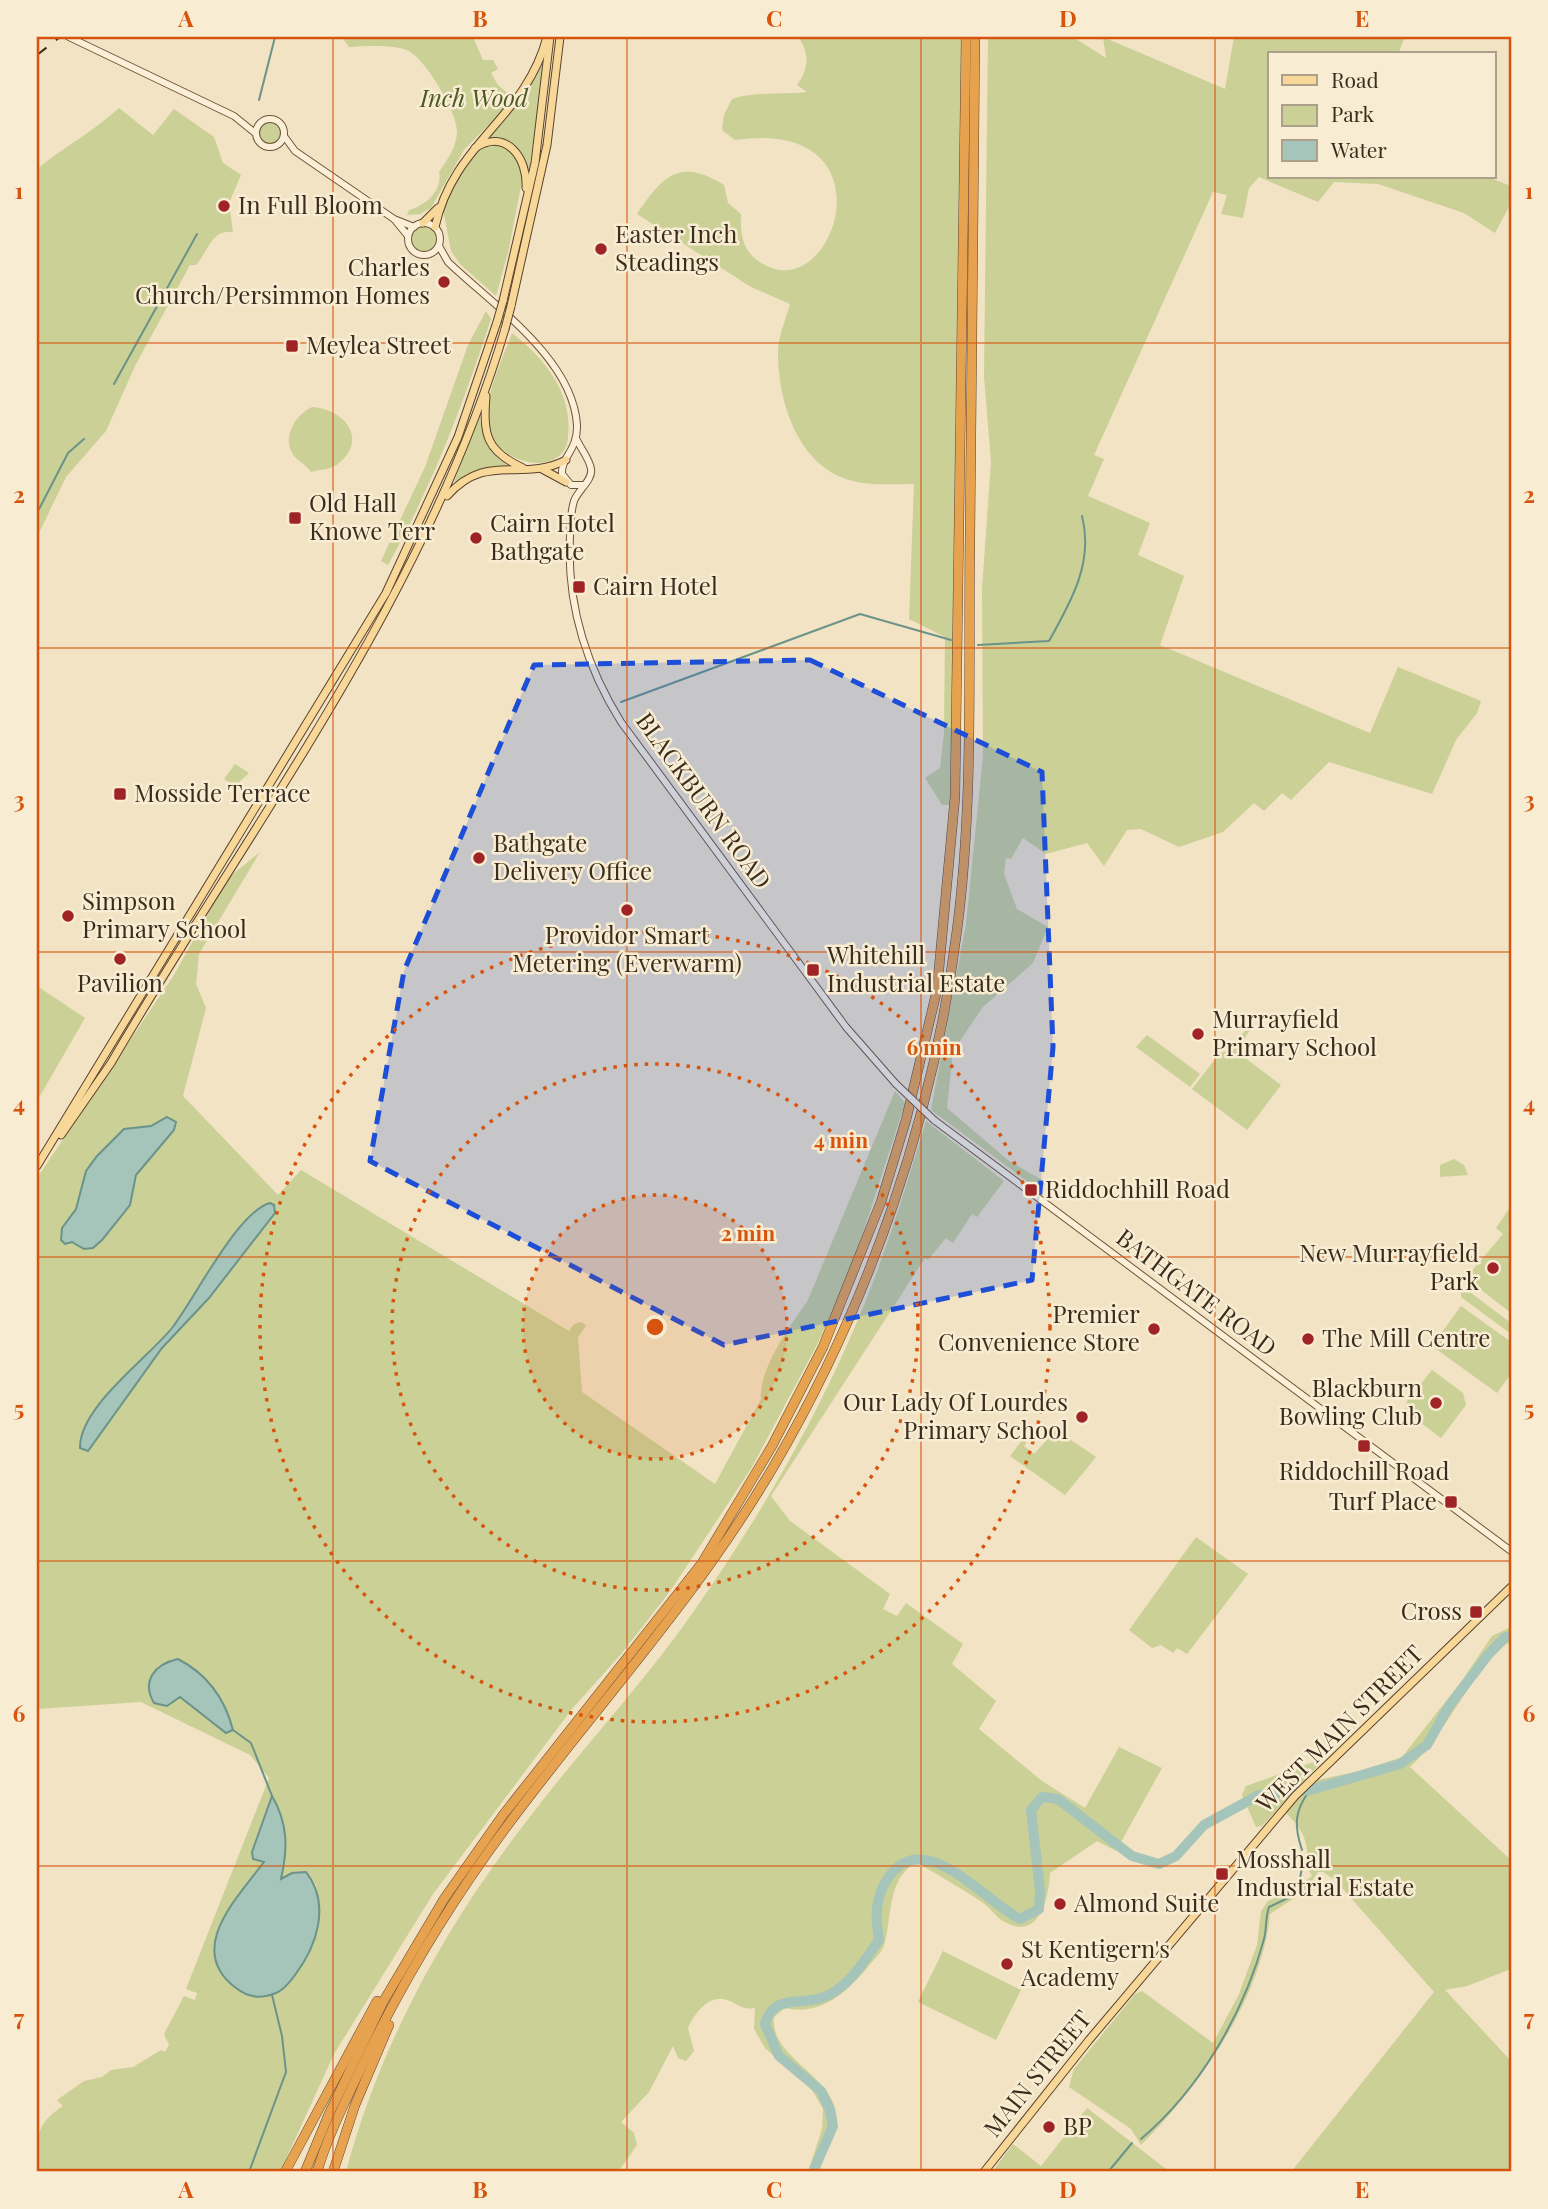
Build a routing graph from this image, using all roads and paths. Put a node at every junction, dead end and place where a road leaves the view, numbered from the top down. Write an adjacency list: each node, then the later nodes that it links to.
1 (70, 37): 6 (main road)
2 (549, 37): 12 (main road); 14 (main road)
3 (560, 37): 23 (main road, bridge)
4 (966, 37): 37 (highway)
5 (975, 37): 38 (highway)
6 (236, 117): 7 (main road); 8 (main road)
7 (261, 122): 8 (main road); 9 (main road)
8 (255, 133): 10 (main road)
9 (284, 136): 10 (main road); 11 (main road)
10 (276, 146): 11 (main road)
11 (295, 151): 15 (main road)
12 (469, 152): 13 (main road); 14 (main road)
13 (439, 208): 16 (main road); 18 (main road)
14 (525, 210): 34 (main road, bridge)
15 (394, 219): 17 (main road); 19 (main road)
16 (423, 223): 17 (main road); 18 (main road)
17 (414, 227): 19 (main road)
18 (435, 227): 20 (main road)
19 (408, 236): 21 (main road)
20 (439, 246): 21 (main road); 22 (main road)
21 (430, 254): 22 (main road)
22 (449, 262): 24 (main road)
23 (487, 389): 27 (main road); 31 (main road)
24 (577, 440): 25 (main road); 26 (main road)
25 (568, 459): 26 (main road); 28 (main road); 29 (main road)
26 (587, 459): 30 (main road)
27 (524, 469): 28 (main road); 31 (main road)
28 (542, 469): 29 (main road)
29 (567, 483): 30 (main road); 32 (main road, BLACKBURN ROAD)
30 (583, 485): 32 (main road, BLACKBURN ROAD)
31 (442, 502): 34 (main road)
32 (574, 503): 33 (main road, BLACKBURN ROAD, bridge)
33 (934, 1120): 35 (main road, BATHGATE ROAD)
34 (37, 1167)
35 (1511, 1550)
36 (1511, 1587): 39 (main road, WEST MAIN STREET)
37 (503, 1815): 40 (highway); 41 (highway)
38 (433, 1935): 42 (highway); 43 (highway)
39 (1176, 1937): 44 (main road, MAIN STREET)
40 (285, 2172)
41 (305, 2172)
42 (317, 2172)
43 (333, 2172)
44 (984, 2172)

